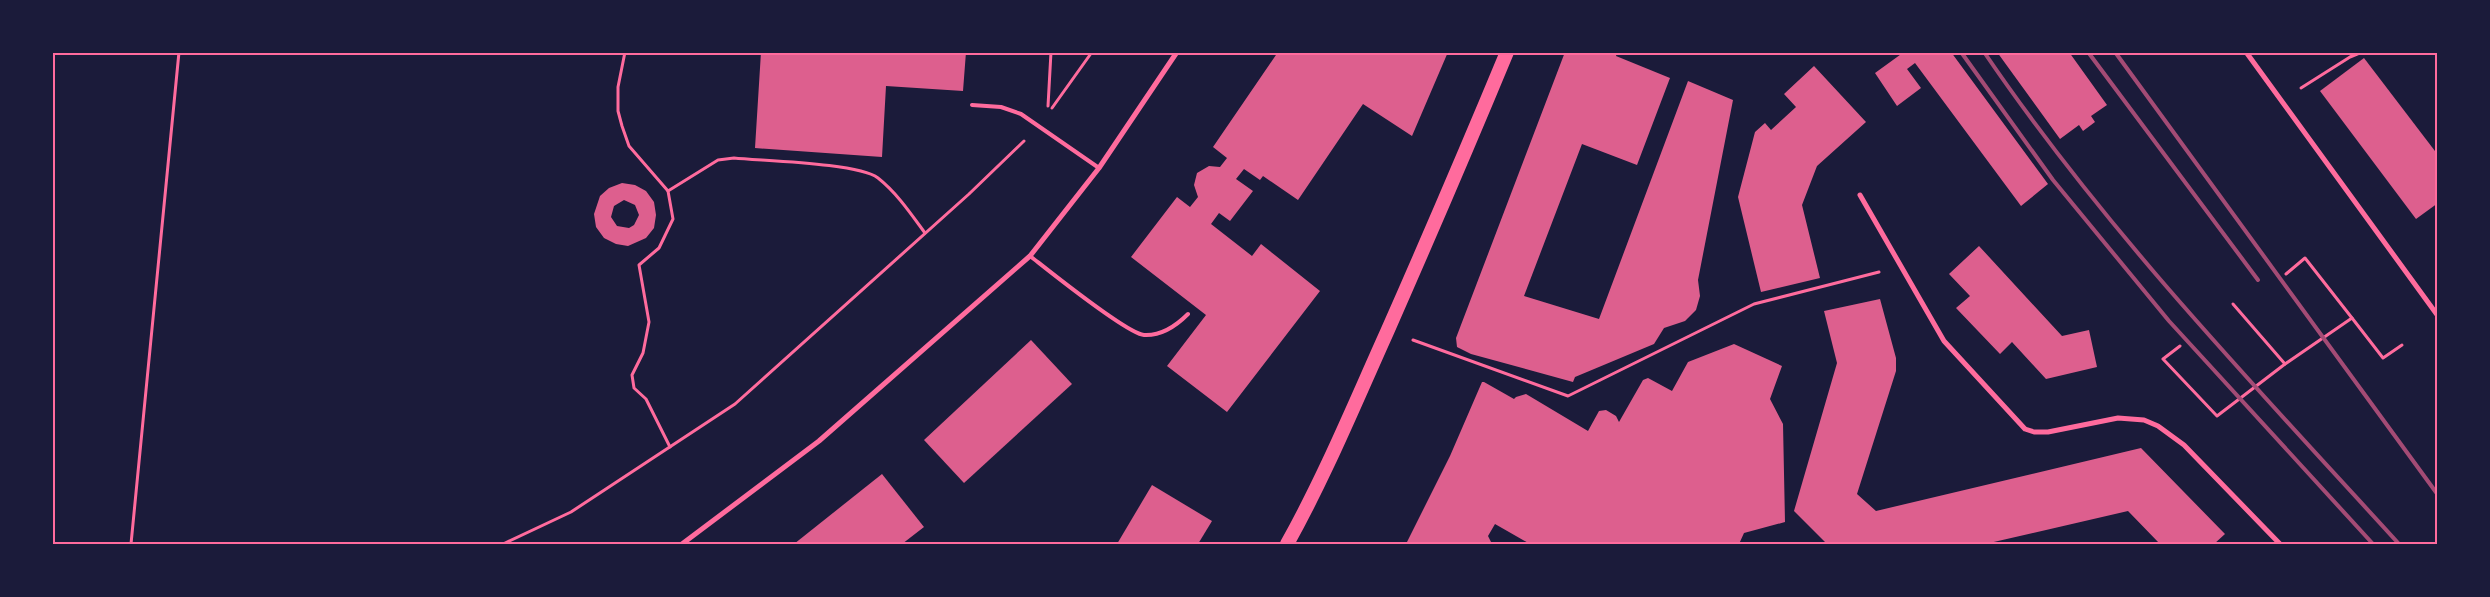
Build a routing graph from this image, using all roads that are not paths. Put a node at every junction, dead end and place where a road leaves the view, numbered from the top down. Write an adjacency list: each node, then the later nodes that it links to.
1 (1177, 52): 5 (street)
2 (1507, 52): 11 (highway)
3 (2246, 52): 9 (street)
4 (972, 105): 5 (lane)
5 (1099, 168): 7 (street)
6 (1860, 195): 12 (street)
7 (1030, 256): 8 (lane); 10 (street)
8 (1188, 314)
9 (2438, 316)
10 (682, 544)
11 (1287, 544)
12 (2280, 544)

